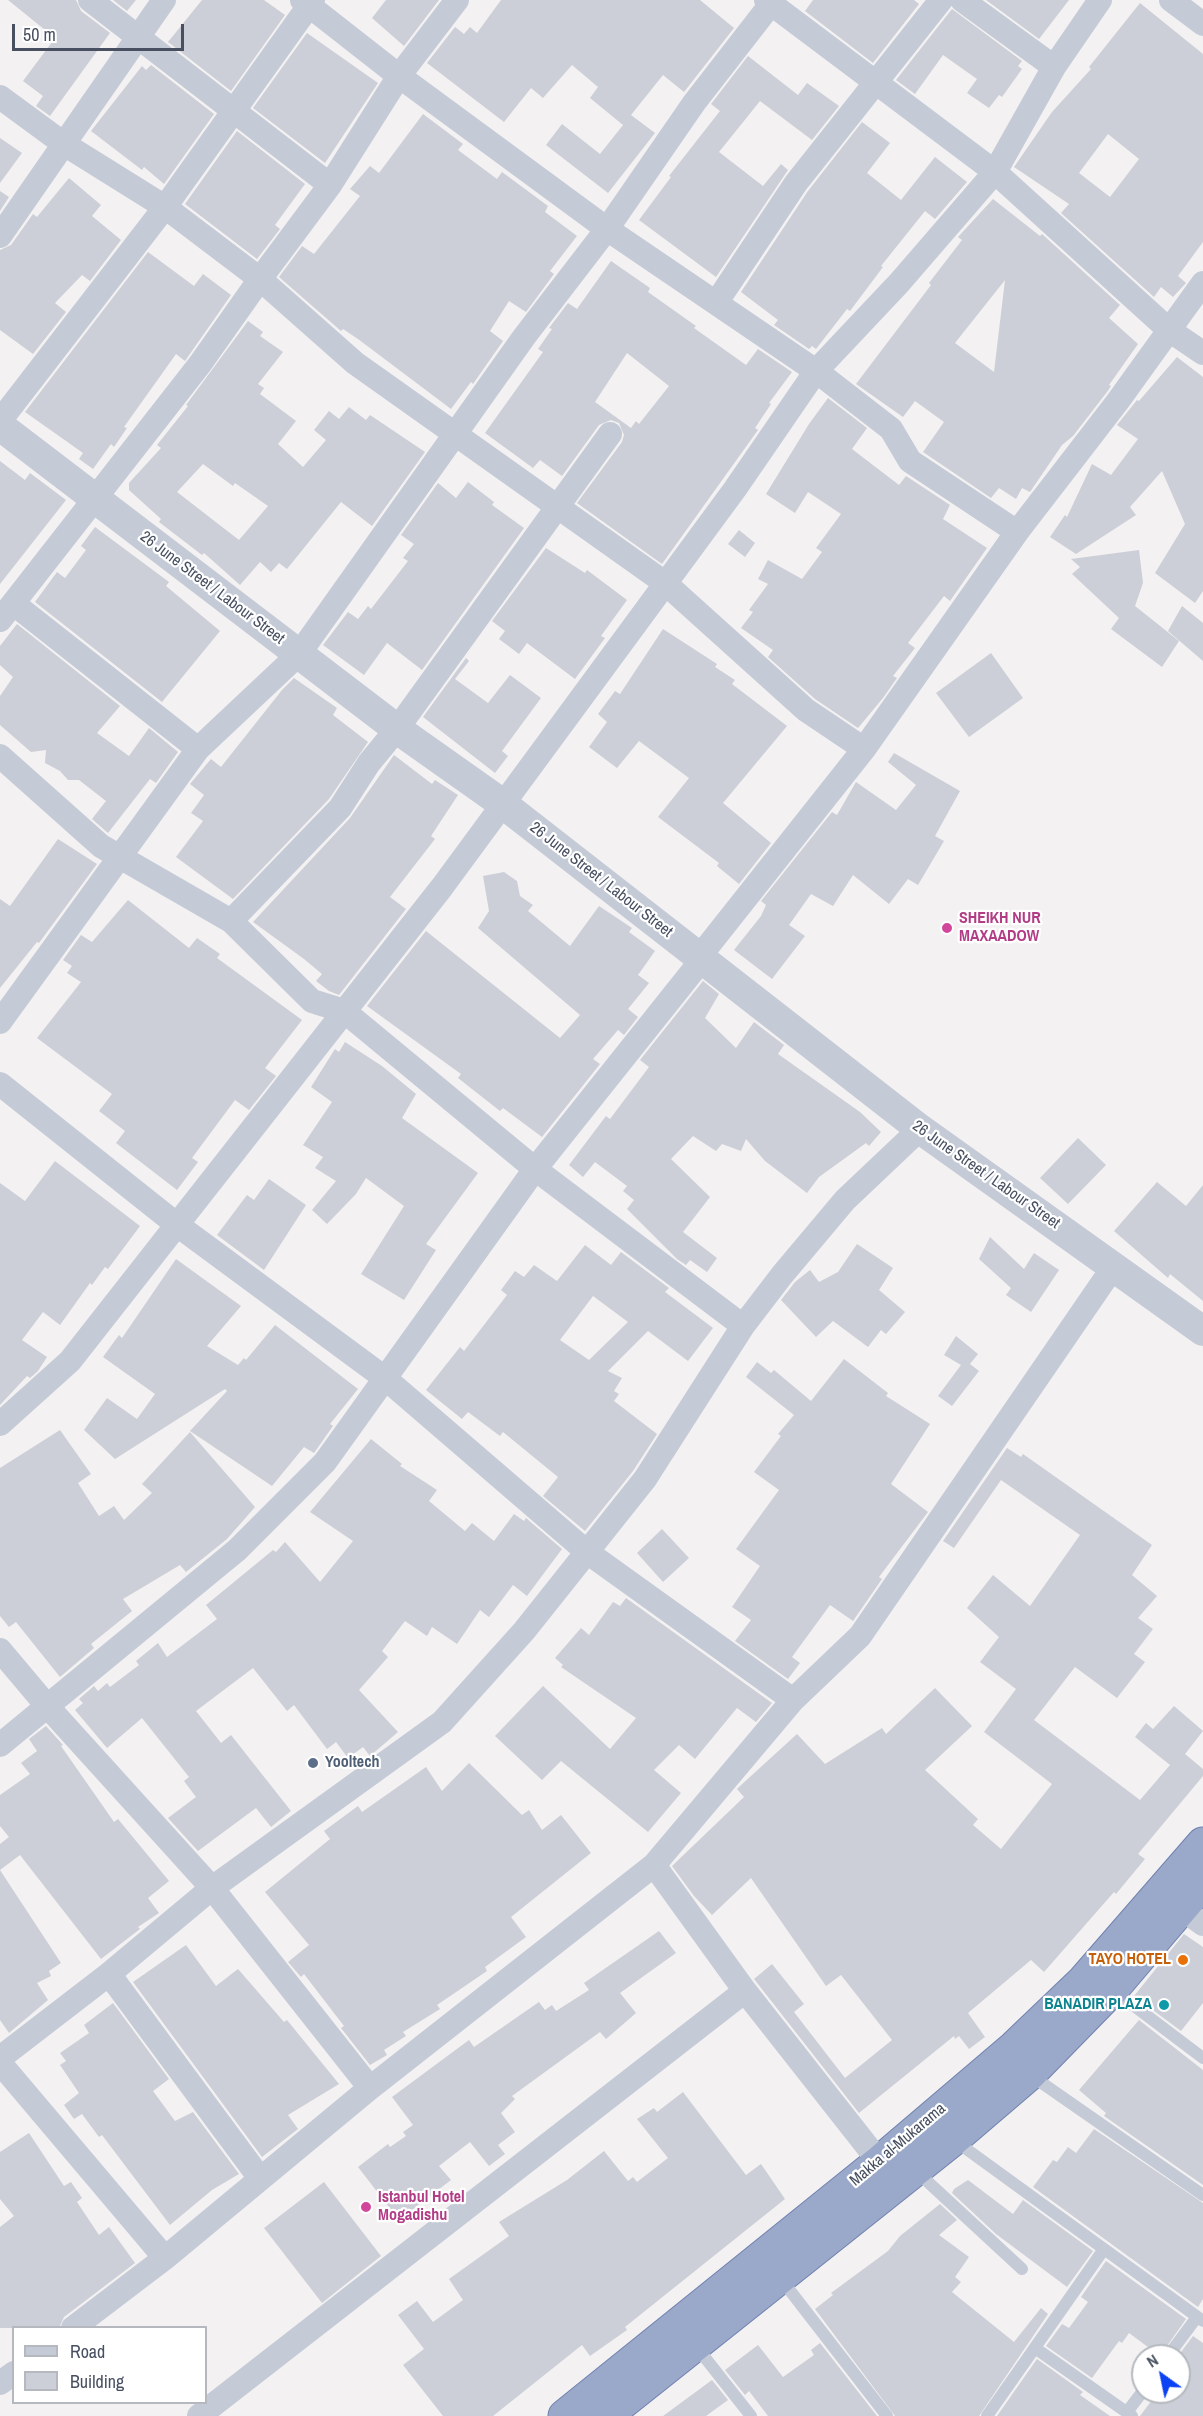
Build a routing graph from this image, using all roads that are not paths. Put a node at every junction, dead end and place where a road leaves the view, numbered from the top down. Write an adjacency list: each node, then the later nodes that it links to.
1 (90, 0): 11 (street)
2 (164, 0): 11 (street)
3 (457, 0): 13 (street)
4 (941, 0): 14 (street)
5 (962, 0): 12 (street)
6 (1100, 0): 12 (street)
7 (1171, 0): 10 (street)
8 (770, 1): 14 (street); 21 (street)
9 (308, 2): 13 (street); 16 (street)
10 (1203, 24)
11 (138, 39): 16 (street); 17 (street)
12 (1054, 67): 18 (street)
13 (399, 76): 19 (street); 21 (street)
14 (874, 83): 18 (street); 25 (street)
15 (0, 97): 17 (street)
16 (236, 110): 19 (street); 20 (street)
17 (64, 144): 20 (street); 22 (street)
18 (995, 172): 26 (street); 28 (street)
19 (330, 185): 23 (street)
20 (165, 207): 23 (street); 29 (street)
21 (607, 229): 25 (street); 32 (street)
22 (0, 236)
23 (260, 279): 32 (street); 33 (street)
24 (1203, 283): 26 (street)
25 (716, 303): 28 (street)
26 (1169, 330): 27 (street); 35 (street)
27 (1203, 353)
28 (816, 371): 35 (street); 36 (street)
29 (0, 421)
30 (0, 426): 33 (street, 26 June Street / Labour Street)
31 (610, 434): 34 (street)
32 (454, 435): 34 (street); 38 (street)
33 (97, 500): 37 (street); 38 (street, 26 June Street / Labour Street)
34 (556, 507): 36 (street); 39 (street)
35 (1017, 532): 41 (street)
36 (665, 583): 41 (street); 43 (street)
37 (7, 612): 40 (street)
38 (299, 654): 39 (street, 26 June Street / Labour Street); 40 (street)
39 (397, 729): 43 (street, 26 June Street / Labour Street); 45 (street)
40 (198, 749): 44 (street)
41 (864, 749): 46 (street)
42 (0, 756): 44 (street)
43 (503, 804): 46 (street, 26 June Street / Labour Street); 47 (street)
44 (121, 858): 45 (street); 48 (street)
45 (231, 921): 47 (street)
46 (700, 956): 50 (street, 26 June Street / Labour Street); 51 (street)
47 (344, 1011): 51 (street); 52 (street)
48 (0, 1022)
49 (0, 1084): 52 (street)
50 (920, 1129): 53 (street, 26 June Street / Labour Street); 54 (street)
51 (535, 1169): 54 (street); 56 (street)
52 (176, 1224): 56 (street); 57 (street)
53 (1114, 1266): 55 (street, 26 June Street / Labour Street); 60 (street)
54 (743, 1326): 58 (street)
55 (1203, 1331)
56 (386, 1379): 58 (street); 61 (street)
57 (0, 1424)
58 (586, 1552): 60 (street); 66 (street)
59 (0, 1650): 61 (street)
60 (793, 1700): 64 (street)
61 (48, 1707): 62 (street); 66 (street)
62 (0, 1745)
63 (1203, 1844): 76 (highway, Makka al-Mukarama)
64 (654, 1865): 70 (street); 74 (street)
65 (1203, 1882): 67 (highway, Makka al-Mukarama)
66 (212, 1888): 68 (street); 74 (street)
67 (1192, 1916): 69 (highway, Makka al-Mukarama)
68 (109, 1974): 72 (street); 77 (street)
69 (1112, 1989): 71 (lane); 73 (highway, Makka al-Mukarama)
70 (745, 1991): 76 (street); 89 (street)
71 (1203, 2058)
72 (0, 2060): 80 (street)
73 (1029, 2074): 75 (highway, Makka al-Mukarama); 78 (lane)
74 (370, 2088): 77 (street)
75 (953, 2139): 76 (highway, Makka al-Mukarama); 79 (lane)
76 (897, 2172): 81 (lane); 82 (highway, Makka al-Mukarama); 90 (highway, Makka al-Mukarama)
77 (259, 2177): 80 (street)
78 (1203, 2195)
79 (1104, 2249): 83 (lane); 87 (lane)
80 (165, 2258): 84 (street)
81 (1022, 2269)
82 (780, 2278): 85 (highway, Makka al-Mukarama); 93 (lane)
83 (1200, 2319): 86 (lane)
84 (77, 2326)
85 (694, 2344): 91 (highway, Makka al-Mukarama); 92 (lane)
86 (1178, 2344)
87 (1035, 2348): 88 (lane); 94 (lane)
88 (1130, 2414)
89 (199, 2416)
90 (566, 2416)
91 (605, 2416)
92 (751, 2416)
93 (887, 2416)
94 (987, 2416)

